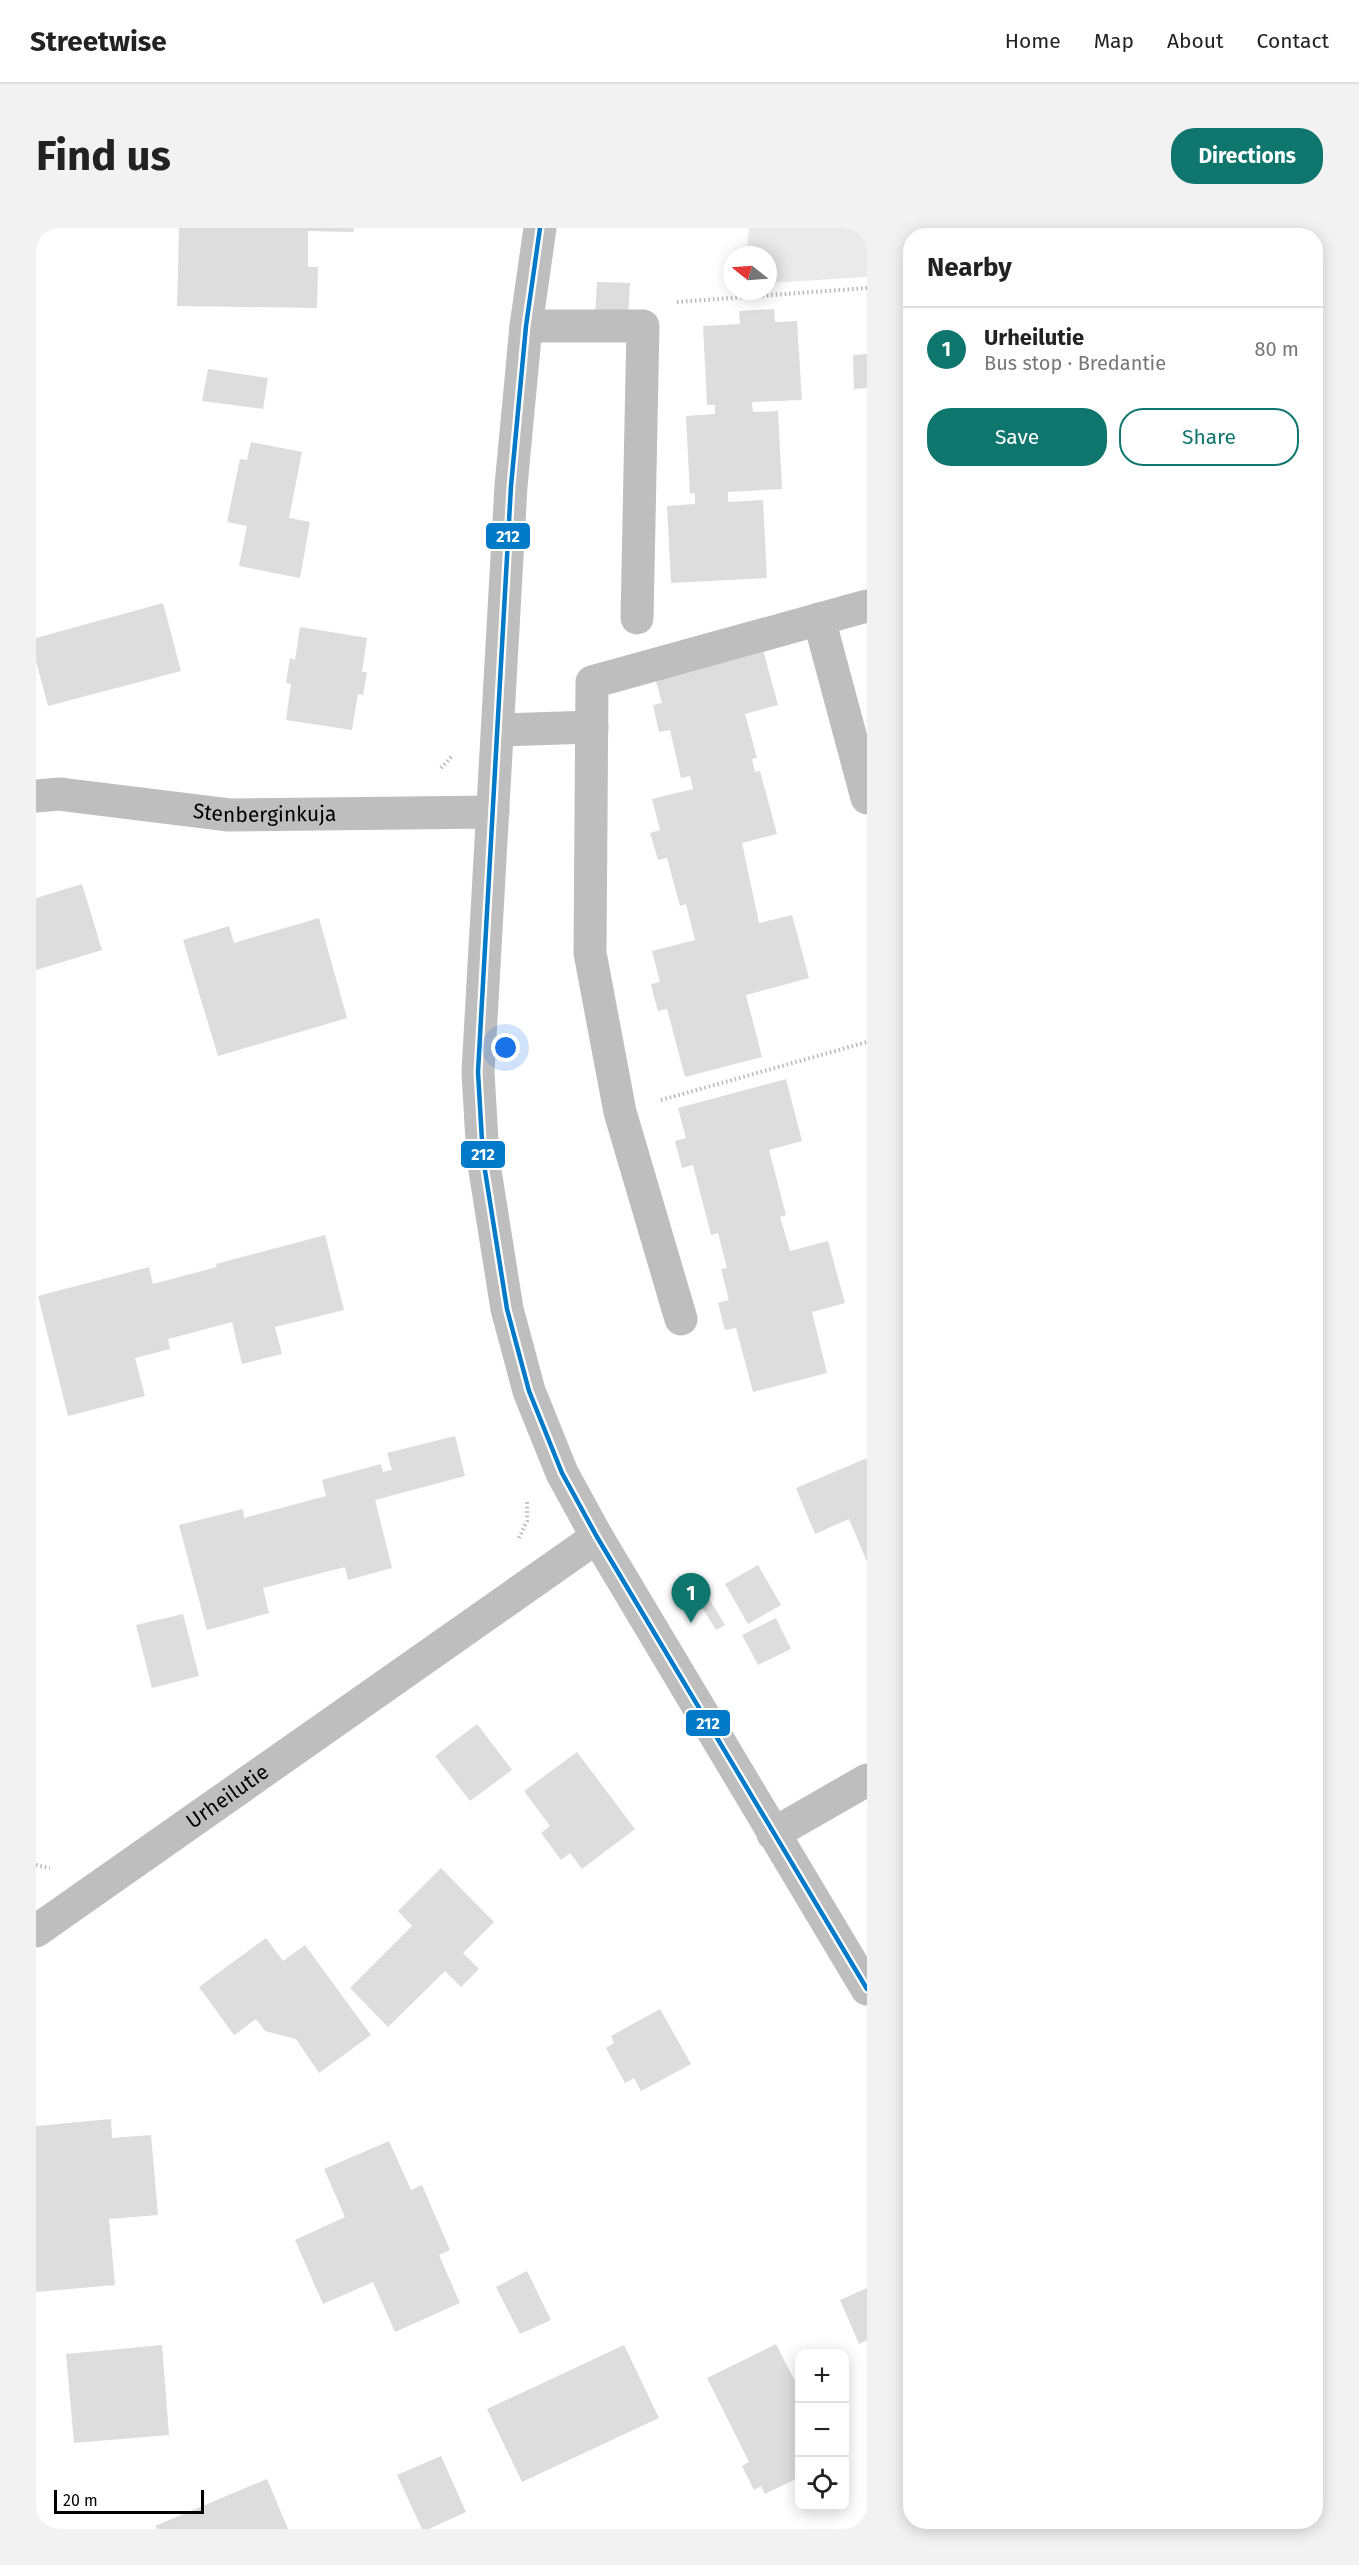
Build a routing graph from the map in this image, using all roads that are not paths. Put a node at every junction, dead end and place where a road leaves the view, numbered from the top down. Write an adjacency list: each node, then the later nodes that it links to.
1 (540, 228): 2 (street)
2 (526, 326): 4 (street); 7 (street)
3 (867, 606): 5 (street)
4 (637, 618)
5 (819, 619): 6 (street); 9 (street)
6 (592, 727): 7 (street); 11 (street)
7 (498, 730): 10 (street)
8 (36, 796): 10 (street, Stenberginkuja)
9 (867, 798)
10 (493, 812): 12 (street)
11 (681, 1319)
12 (597, 1537): 14 (street); 15 (street, Urheilutie)
13 (867, 1780): 14 (street)
14 (773, 1834): 16 (street)
15 (36, 1931)
16 (867, 1989)

